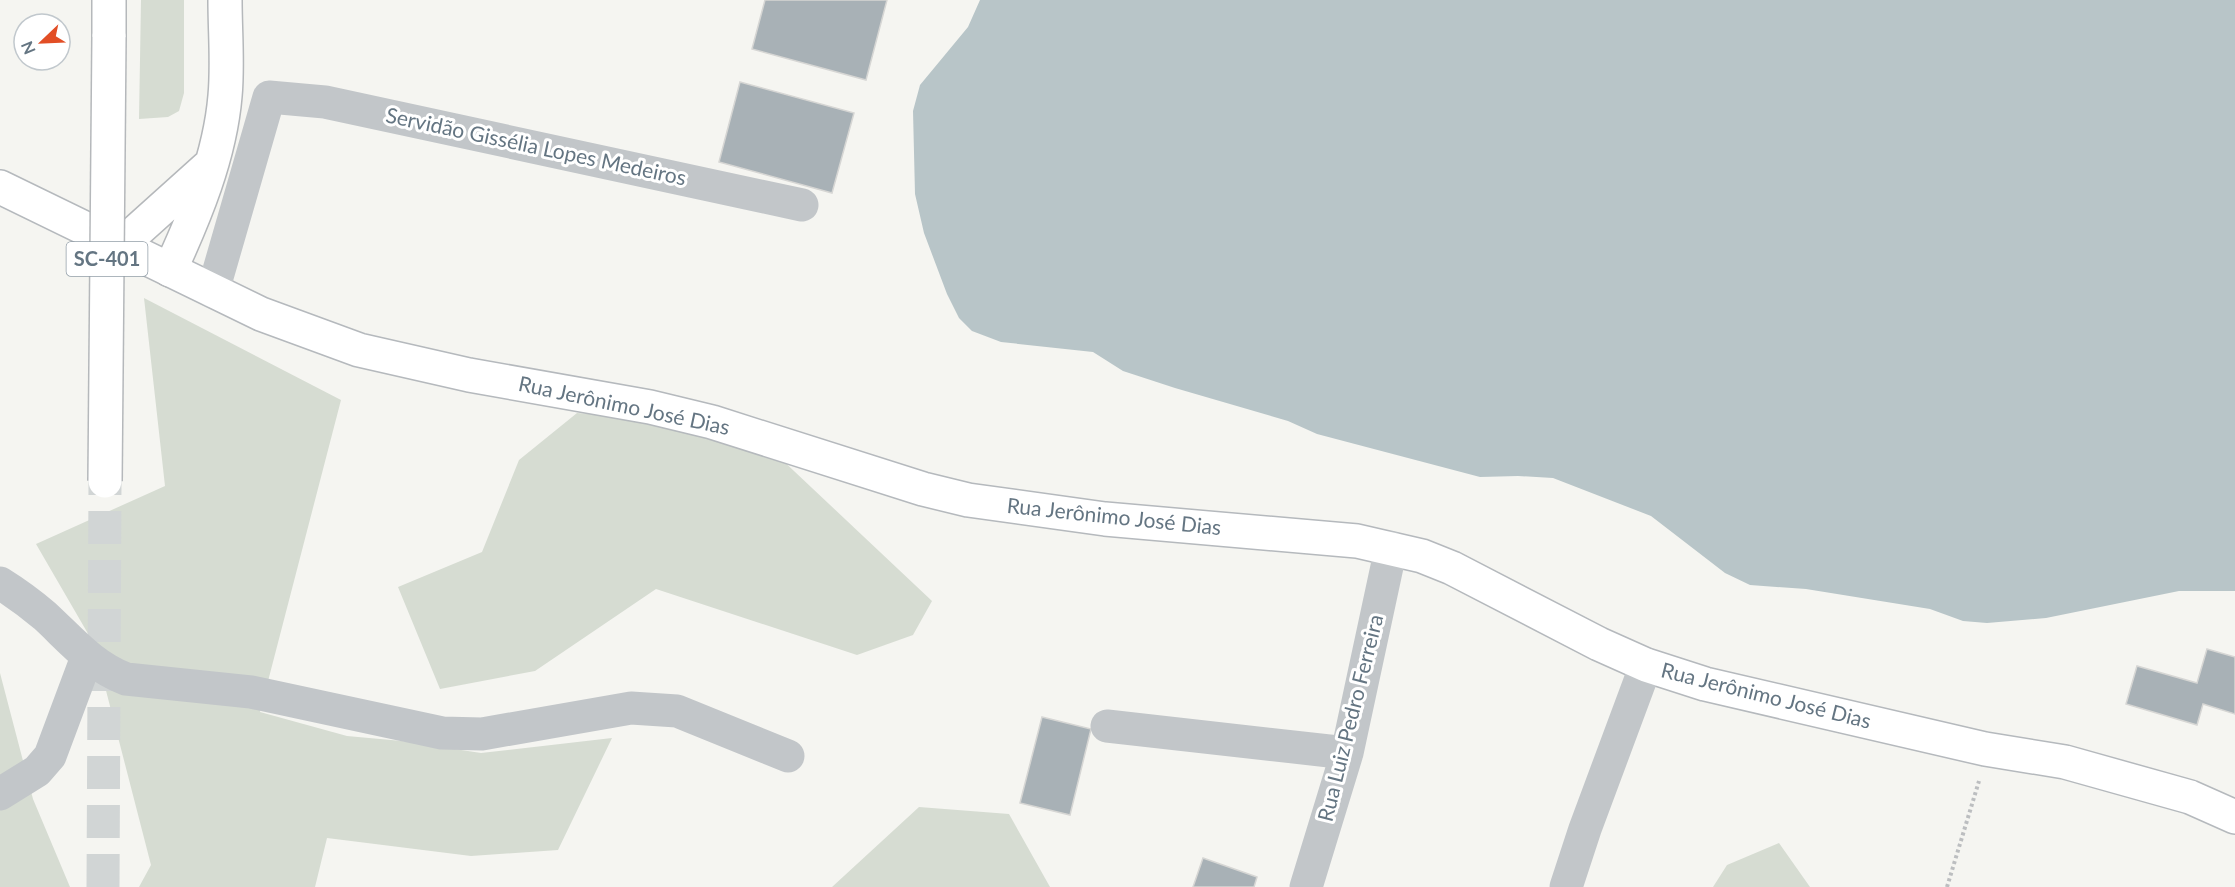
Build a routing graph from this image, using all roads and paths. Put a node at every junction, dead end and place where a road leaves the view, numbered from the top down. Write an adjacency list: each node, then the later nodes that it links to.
1 (110, 0): 11 (main road, SC-401, bridge)
2 (225, 0): 3 (main road)
3 (225, 96): 4 (street, Servidão Gissélia Lopes Medeiros); 5 (main road)
4 (269, 97): 7 (street, Servidão Gissélia Lopes Medeiros); 10 (street)
5 (211, 165): 8 (main road); 9 (main road)
6 (0, 187): 8 (main road, Rua Jerônimo José Dias)
7 (802, 205)
8 (120, 246): 9 (main road, Rua Jerônimo José Dias)
9 (170, 270): 10 (main road, Rua Jerônimo José Dias)
10 (213, 291): 12 (main road, Rua Jerônimo José Dias)
11 (105, 481)
12 (1391, 548): 15 (main road, Rua Jerônimo José Dias); 18 (street, Rua Luiz Pedro Ferreira)
13 (0, 583): 14 (street)
14 (87, 657): 19 (street); 20 (street)
15 (1646, 665): 17 (main road, Rua Jerônimo José Dias); 23 (street)
16 (1107, 726): 18 (street)
17 (1985, 749): 21 (main road, Rua Jerônimo José Dias); 24 (path)
18 (1347, 753): 22 (street, Rua Luiz Pedro Ferreira)
19 (788, 756)
20 (0, 794)
21 (2235, 817)
22 (1306, 887)
23 (1566, 887)
24 (1947, 887)

